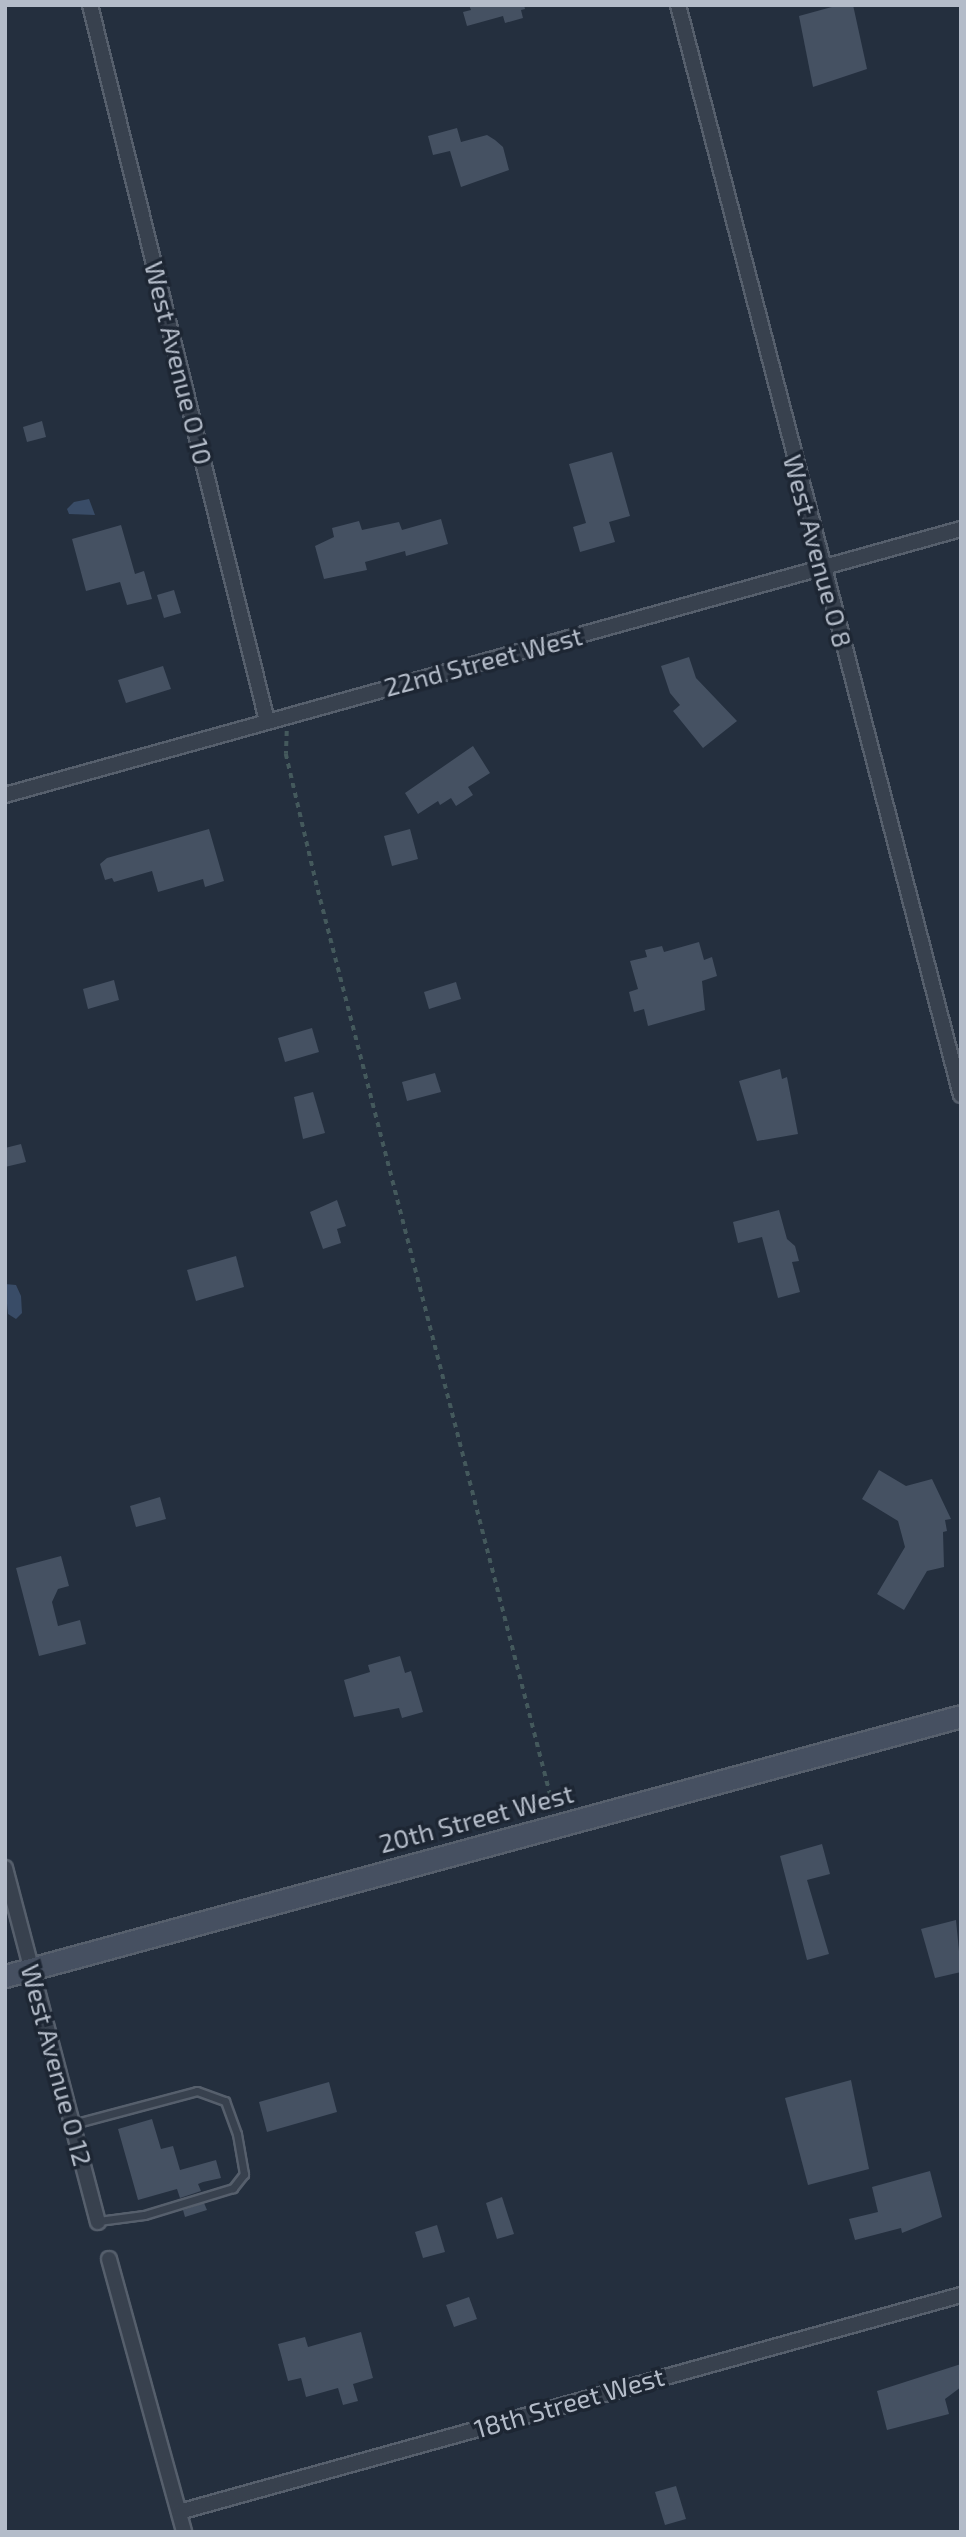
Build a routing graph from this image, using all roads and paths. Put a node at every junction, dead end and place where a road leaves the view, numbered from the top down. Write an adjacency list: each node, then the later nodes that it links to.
1 (90, 5): 6 (street, West Avenue O 10)
2 (678, 5): 4 (street, West Avenue O 8)
3 (961, 529): 4 (street, 22nd Street West)
4 (822, 568): 5 (street, 22nd Street West); 8 (street, West Avenue O 8)
5 (288, 715): 6 (street, 22nd Street West); 10 (path)
6 (267, 721): 7 (street, 22nd Street West)
7 (5, 795)
8 (961, 1095)
9 (961, 1716): 10 (main road, 20th Street West)
10 (560, 1824): 12 (main road, 20th Street West)
11 (5, 1868): 12 (street, West Avenue O 12)
12 (32, 1969): 13 (main road, 20th Street West); 14 (street, West Avenue O 12)
13 (5, 1976)
14 (73, 2124): 15 (street, West Avenue O 12); 15 (lane)
15 (98, 2222)
16 (109, 2259): 18 (street)
17 (961, 2295): 18 (street, 18th Street West)
18 (179, 2512): 19 (street)
19 (184, 2532)

